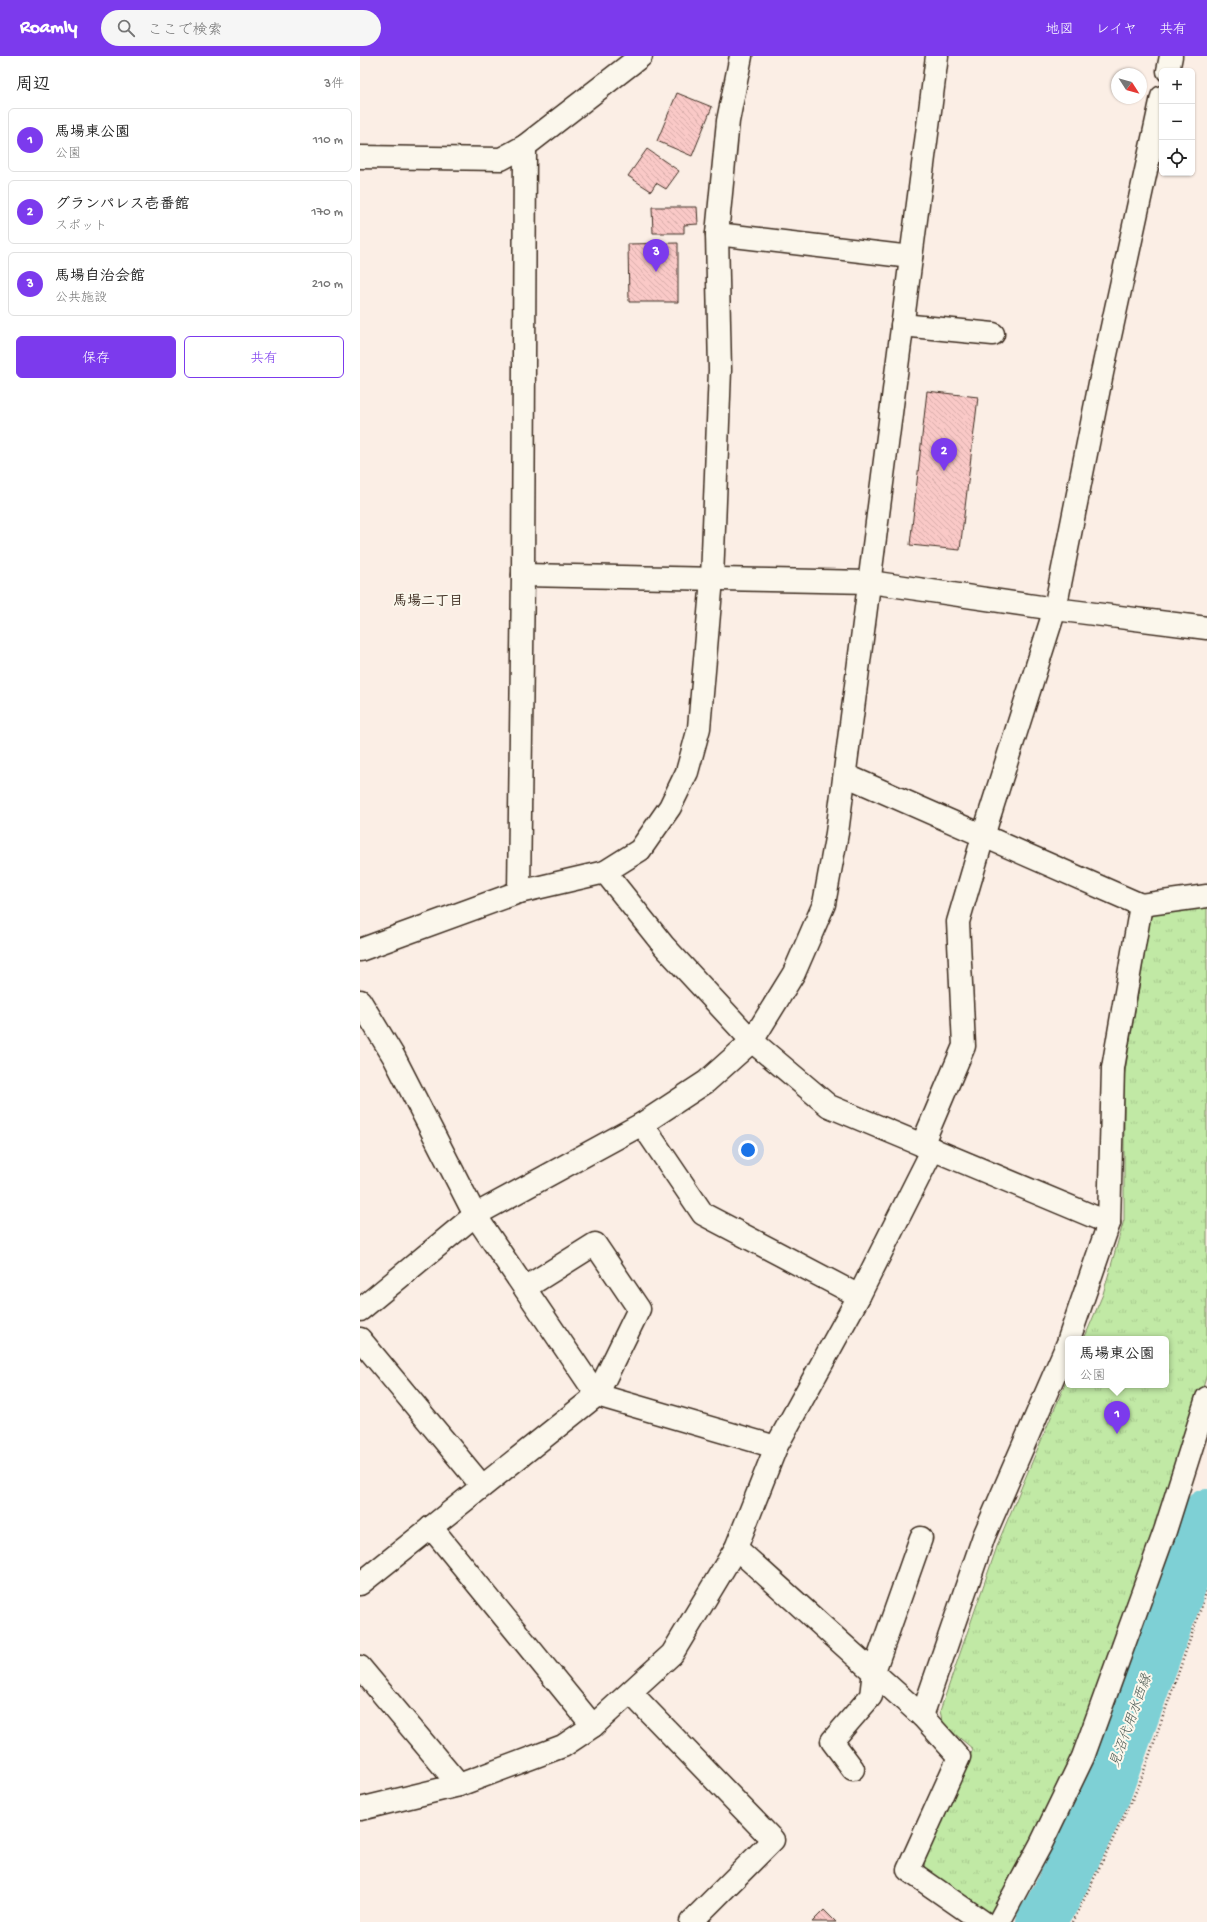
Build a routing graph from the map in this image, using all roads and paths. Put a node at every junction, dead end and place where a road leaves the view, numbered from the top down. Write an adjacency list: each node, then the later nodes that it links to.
1 (641, 56): 7 (street)
2 (741, 56): 9 (street)
3 (938, 56): 10 (street)
4 (1171, 56): 5 (street)
5 (1169, 68)
6 (1161, 104): 16 (street)
7 (525, 146): 8 (street); 13 (street)
8 (360, 157)
9 (717, 234): 10 (street); 14 (street)
10 (911, 257): 11 (street)
11 (902, 325): 12 (street); 15 (street)
12 (993, 334)
13 (523, 576): 14 (street); 21 (street)
14 (712, 579): 15 (street); 20 (street)
15 (870, 582): 16 (street); 18 (street)
16 (1055, 609): 17 (street); 19 (street)
17 (1207, 628)
18 (845, 775): 19 (street); 26 (street)
19 (983, 836): 23 (street); 28 (street)
20 (605, 872): 21 (street); 26 (street)
21 (519, 892): 24 (street)
22 (1207, 896): 23 (street)
23 (1140, 905): 30 (street)
24 (360, 950)
25 (360, 1000): 29 (street)
26 (752, 1041): 27 (street); 28 (street)
27 (642, 1124): 29 (street); 32 (street)
28 (928, 1147): 30 (street); 32 (street)
29 (475, 1215): 31 (street); 33 (street)
30 (1109, 1223): 34 (street)
31 (525, 1288): 37 (street); 37 (street)
32 (859, 1296): 39 (street)
33 (360, 1310)
34 (1070, 1336)
35 (360, 1339): 40 (street)
36 (1065, 1350): 49 (street)
37 (597, 1394): 39 (street); 40 (street)
38 (1207, 1398): 56 (street)
39 (776, 1448): 43 (street)
40 (482, 1486): 41 (street)
41 (431, 1527): 44 (street); 50 (street)
42 (920, 1538): 47 (street)
43 (736, 1548): 47 (street); 48 (street)
44 (360, 1584)
45 (1207, 1591): 57 (path)
46 (360, 1667): 52 (street)
47 (874, 1671): 49 (street); 51 (street)
48 (631, 1693): 50 (street); 54 (street)
49 (922, 1716): 55 (street)
50 (593, 1726): 52 (street)
51 (853, 1768)
52 (459, 1785): 53 (street)
53 (360, 1809)
54 (691, 1922)
55 (983, 1922)
56 (999, 1922)
57 (1073, 1922)

